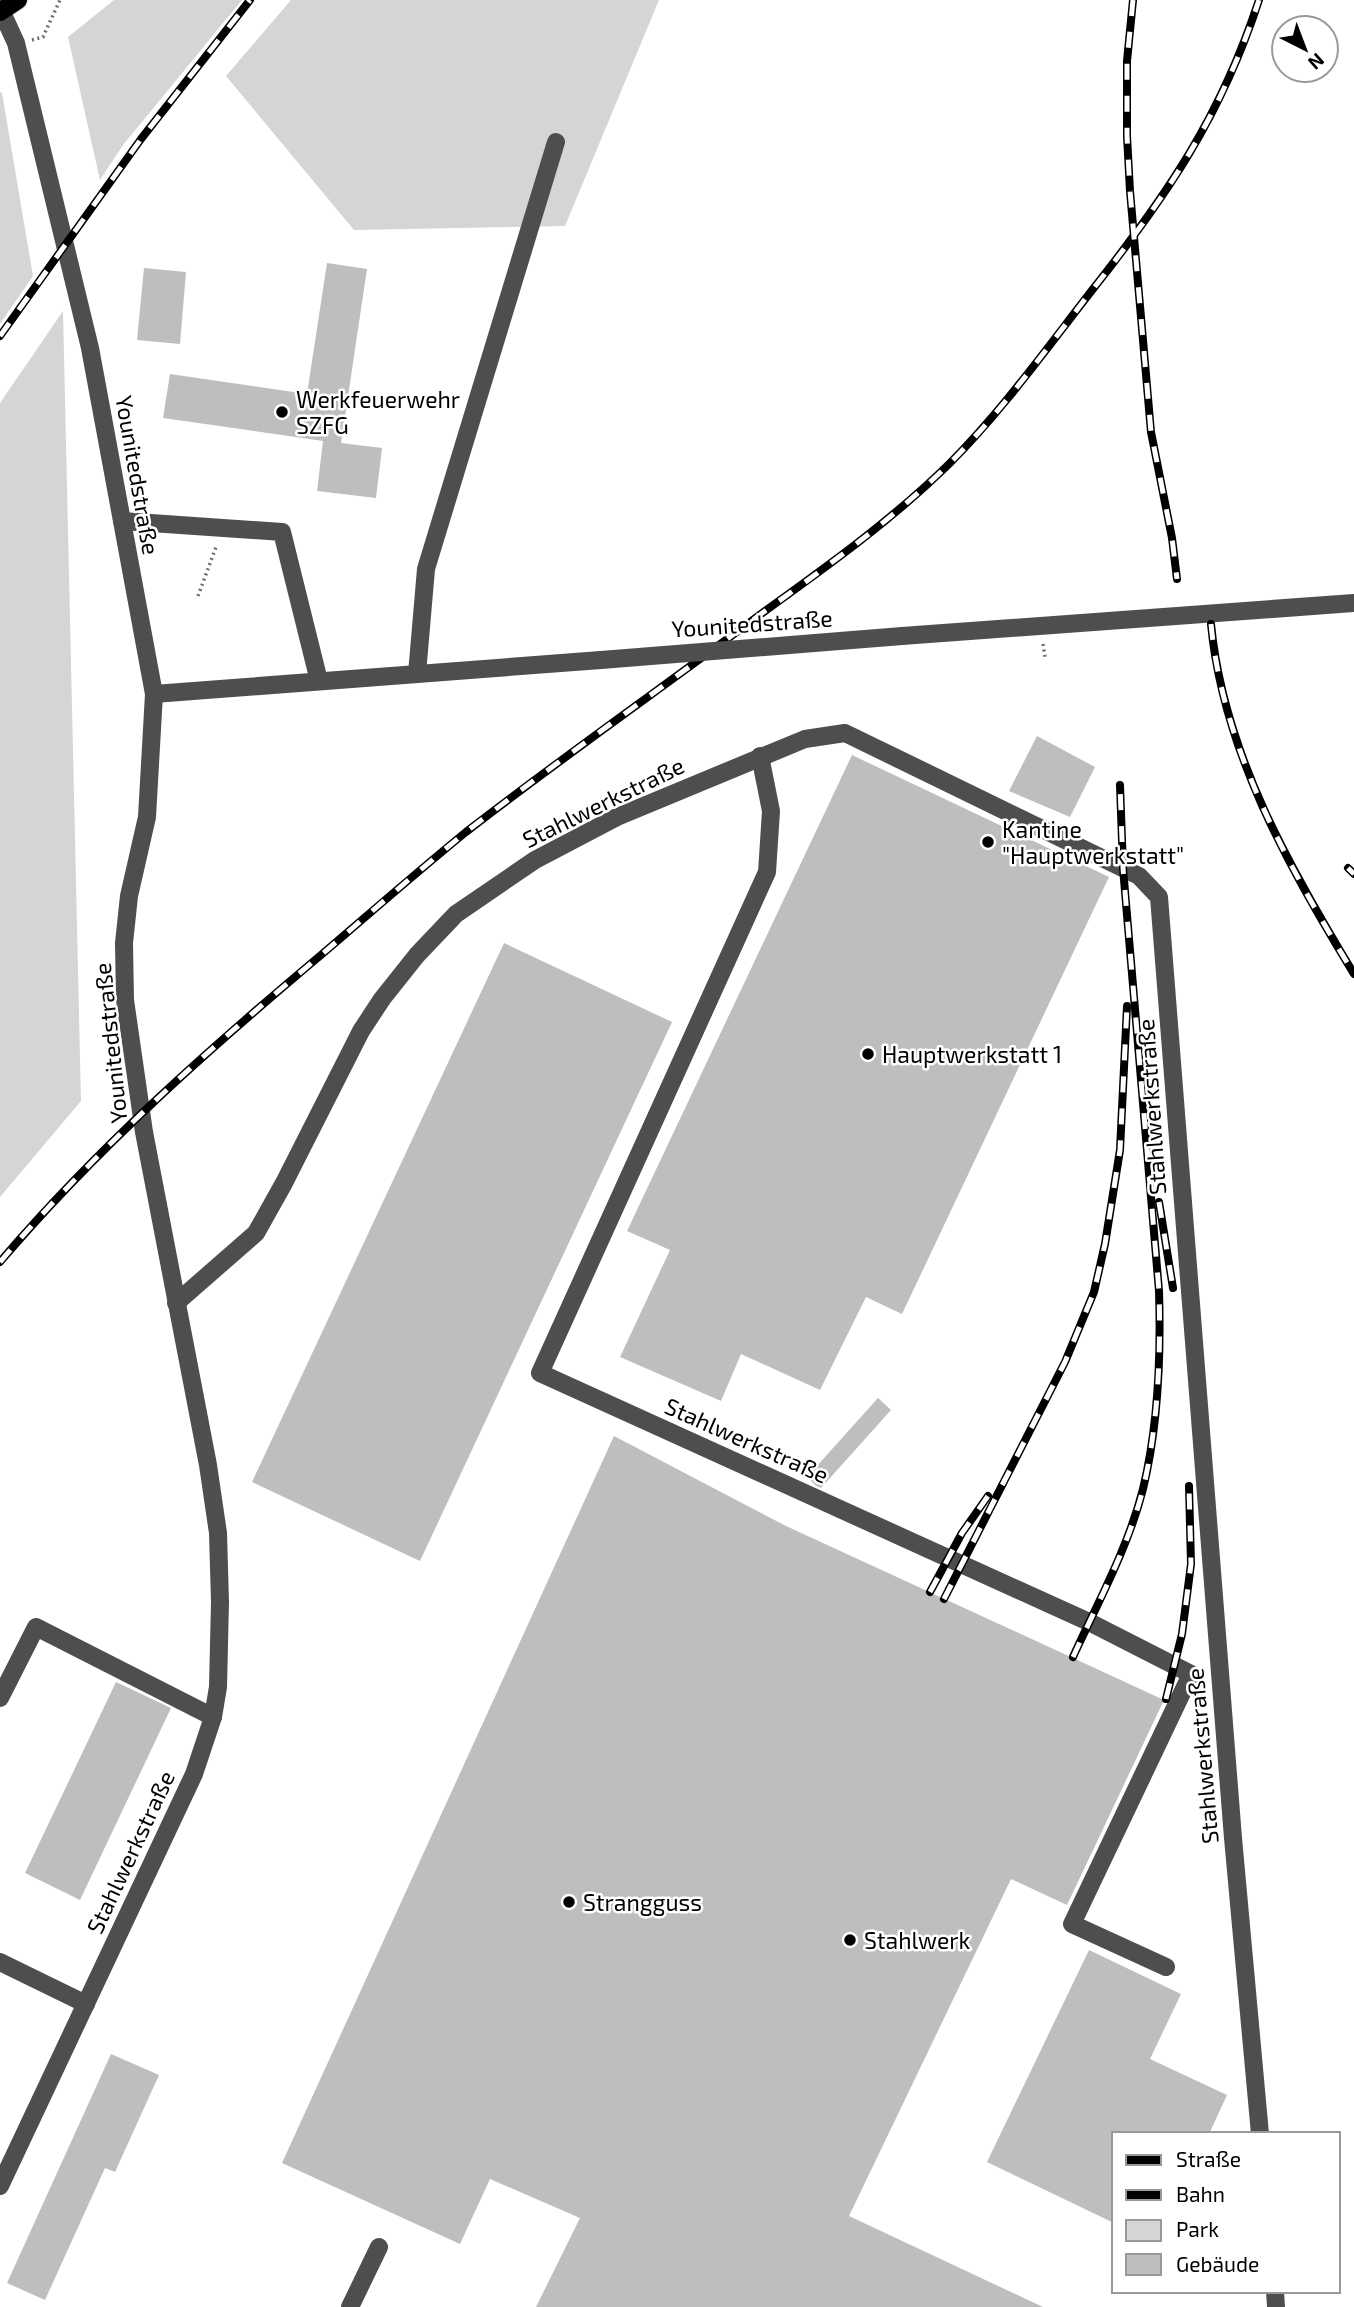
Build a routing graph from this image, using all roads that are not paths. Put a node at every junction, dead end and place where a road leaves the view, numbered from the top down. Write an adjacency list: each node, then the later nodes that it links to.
1 (18, 0): 2 (main road)
2 (0, 10): 4 (lane, Younitedstraße)
3 (556, 142): 6 (lane)
4 (122, 521): 7 (lane); 8 (lane, Younitedstraße)
5 (1354, 603): 6 (lane, Younitedstraße, bridge)
6 (417, 674): 7 (lane, Younitedstraße)
7 (319, 681): 8 (lane, Younitedstraße)
8 (154, 694): 10 (lane, Younitedstraße)
9 (760, 756): 10 (lane, Stahlwerkstraße); 14 (lane, Stahlwerkstraße); 16 (lane, Stahlwerkstraße)
10 (176, 1303): 12 (lane, Stahlwerkstraße)
11 (0, 1698): 12 (lane)
12 (213, 1717): 15 (lane, Stahlwerkstraße)
13 (0, 1962): 15 (lane)
14 (1166, 1967)
15 (86, 2004): 17 (lane, Stahlwerkstraße)
16 (1260, 2132)
17 (0, 2186)
18 (379, 2247): 19 (lane)
19 (350, 2307)

